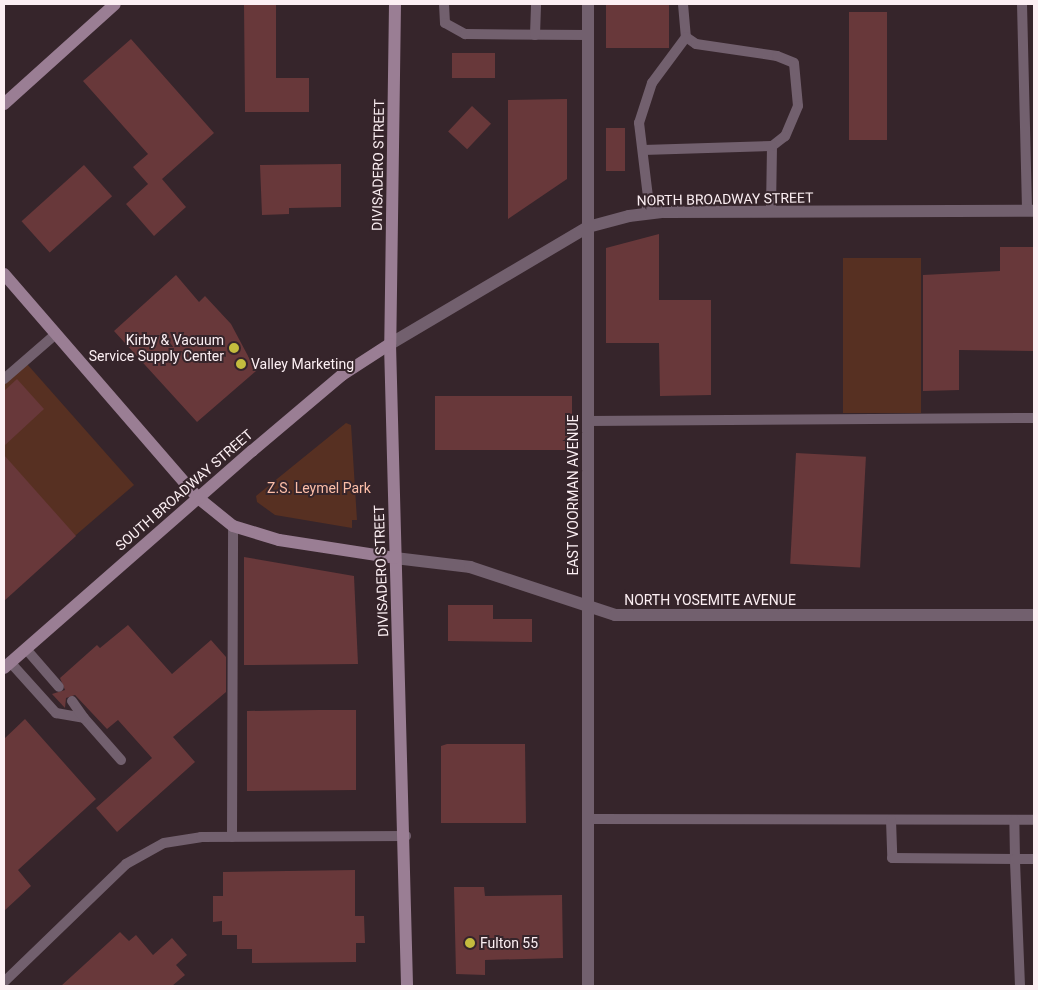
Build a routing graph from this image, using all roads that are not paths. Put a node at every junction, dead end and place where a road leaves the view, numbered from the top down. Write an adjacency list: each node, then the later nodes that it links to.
1 (115, 4): 12 (main road)
2 (395, 4): 21 (main road, DIVISADERO STREET)
3 (444, 4): 9 (lane)
4 (536, 4): 9 (lane)
5 (588, 4): 10 (street, EAST VOORMAN AVENUE)
6 (682, 4): 11 (lane)
7 (1022, 4): 8 (lane)
8 (1029, 33): 15 (lane)
9 (535, 35): 10 (lane)
10 (588, 35): 18 (street, EAST VOORMAN AVENUE)
11 (686, 37): 13 (lane); 14 (lane)
12 (4, 104)
13 (772, 146): 14 (lane); 16 (lane)
14 (643, 150): 17 (lane)
15 (1031, 211): 16 (street, NORTH BROADWAY STREET)
16 (771, 212): 17 (street, NORTH BROADWAY STREET)
17 (646, 214): 18 (street, NORTH BROADWAY STREET)
18 (588, 227): 21 (street, NORTH BROADWAY STREET); 24 (street, EAST VOORMAN AVENUE)
19 (4, 274): 20 (main road)
20 (56, 334): 22 (lane); 25 (main road)
21 (390, 344): 25 (main road, SOUTH BROADWAY STREET); 27 (main road, DIVISADERO STREET)
22 (4, 379)
23 (1034, 418): 24 (lane)
24 (588, 421): 28 (street, EAST VOORMAN AVENUE)
25 (197, 497): 26 (main road); 30 (main road, SOUTH BROADWAY STREET)
26 (233, 526): 27 (main road); 41 (lane)
27 (395, 558): 28 (street, NORTH YOSEMITE AVENUE); 40 (main road, DIVISADERO STREET)
28 (588, 608): 29 (street, NORTH YOSEMITE AVENUE); 36 (street, EAST VOORMAN AVENUE)
29 (1034, 615)
30 (26, 649): 31 (main road, SOUTH BROADWAY STREET); 32 (lane)
31 (7, 665): 34 (lane)
32 (60, 687)
33 (72, 701): 34 (lane)
34 (84, 718): 35 (lane)
35 (122, 760)
36 (589, 819): 37 (lane); 46 (street, EAST VOORMAN AVENUE)
37 (891, 820): 38 (lane); 42 (lane)
38 (1014, 820): 39 (lane); 42 (lane)
39 (1034, 820)
40 (406, 836): 41 (lane); 45 (main road, DIVISADERO STREET)
41 (232, 837): 44 (lane)
42 (1015, 859): 43 (lane); 47 (lane)
43 (1034, 859)
44 (4, 982)
45 (407, 986)
46 (588, 986)
47 (1020, 986)

